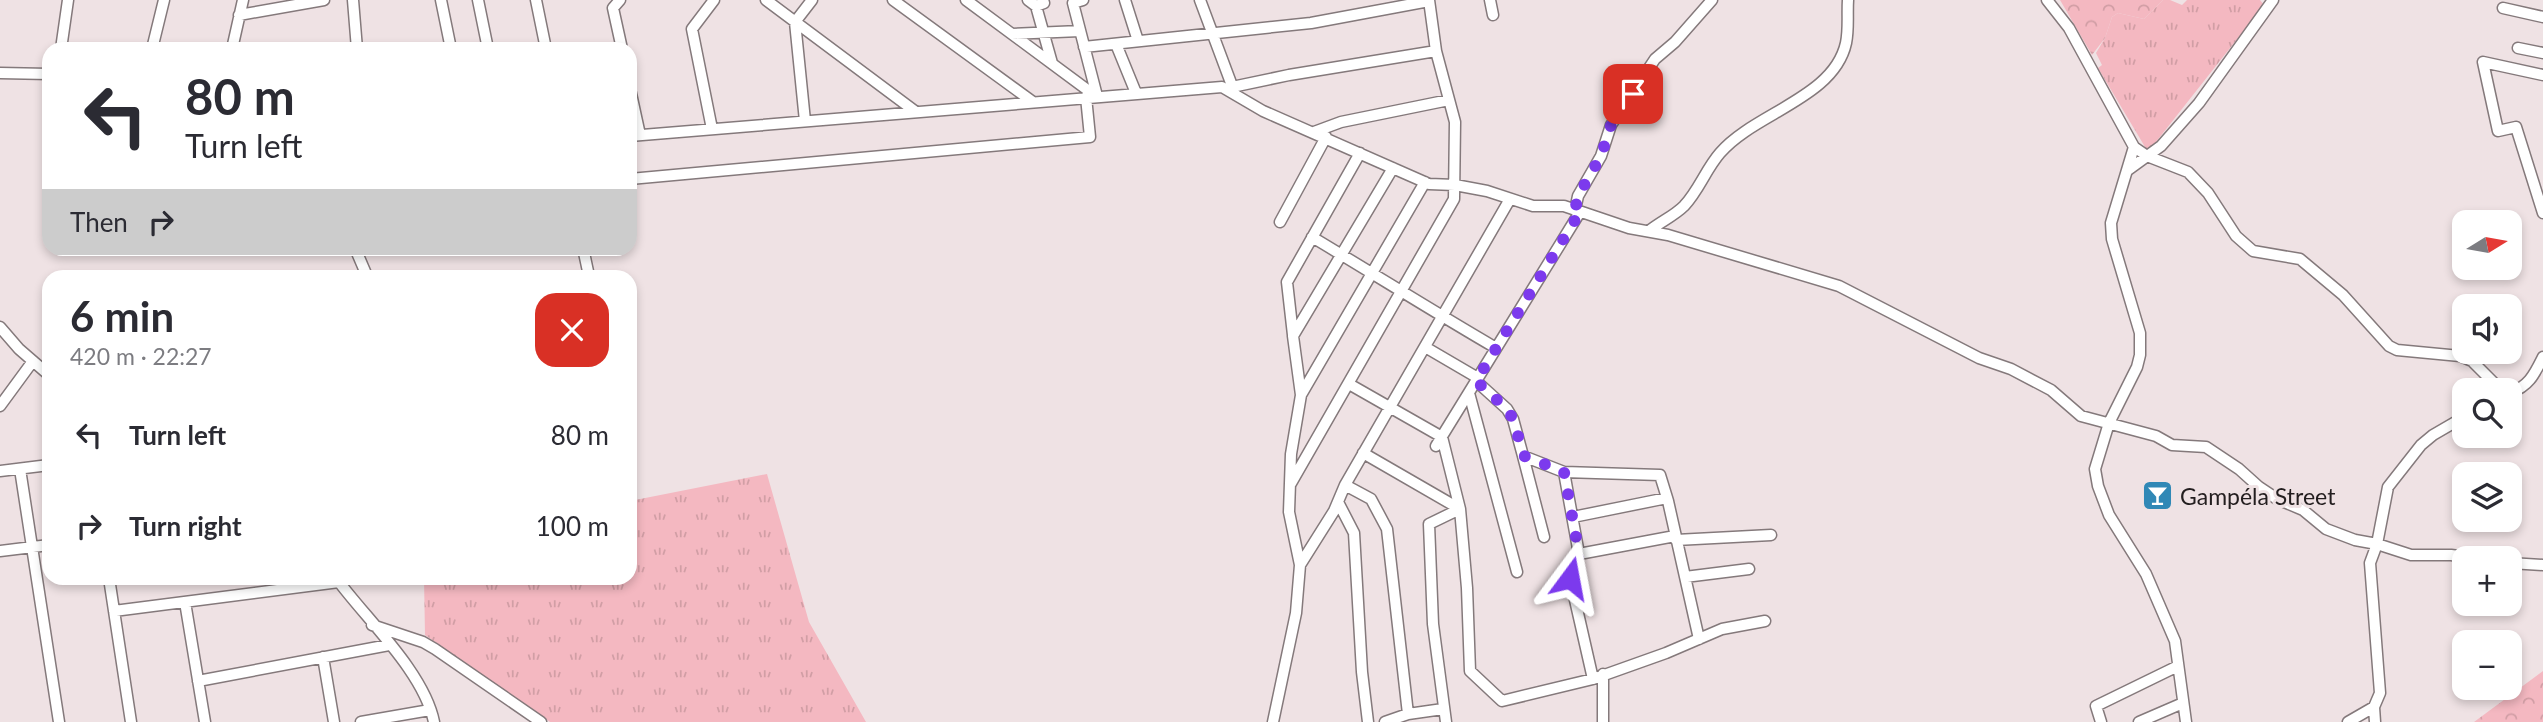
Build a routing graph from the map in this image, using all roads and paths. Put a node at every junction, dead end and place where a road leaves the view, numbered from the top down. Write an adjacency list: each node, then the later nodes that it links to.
1 (68, 0): 35 (street)
2 (163, 0): 36 (street)
3 (243, 0): 26 (street)
4 (324, 0): 26 (street)
5 (353, 0): 38 (street)
6 (441, 0): 39 (street)
7 (478, 0): 40 (street)
8 (536, 0): 41 (street)
9 (621, 0): 42 (street)
10 (714, 0): 59 (street)
11 (766, 0): 29 (street)
12 (812, 0): 29 (street)
13 (893, 0): 56 (street)
14 (966, 0): 33 (street)
15 (1083, 0): 30 (street)
16 (1125, 0): 34 (street)
17 (1200, 0): 32 (street)
18 (1490, 0): 27 (street)
19 (1712, 0): 72 (street)
20 (1848, 0): 75 (street)
21 (2273, 0): 65 (street)
22 (1429, 1): 32 (street); 46 (street)
23 (2049, 1): 63 (street)
24 (1036, 2): 31 (street)
25 (2503, 8): 28 (street)
26 (240, 15): 37 (street)
27 (1493, 15)
28 (2543, 17)
29 (796, 22): 57 (street); 58 (street)
30 (1080, 32): 31 (street); 44 (street)
31 (1043, 33): 33 (street); 48 (street)
32 (1212, 33): 34 (street); 52 (street)
33 (1012, 34): 48 (street)
34 (1138, 41): 43 (street)
35 (62, 42)
36 (154, 42)
37 (234, 42)
38 (356, 42)
39 (450, 42)
40 (487, 42)
41 (544, 42)
42 (620, 42)
43 (1116, 44): 44 (street); 53 (street)
44 (1084, 47): 54 (street)
45 (2518, 48): 47 (street)
46 (1436, 51): 52 (street); 55 (street)
47 (2543, 53)
48 (1052, 63): 54 (street)
49 (0, 73): 50 (street)
50 (42, 75)
51 (2543, 75): 73 (street)
52 (1234, 91): 53 (street); 60 (street)
53 (1136, 93): 54 (street)
54 (1091, 97): 56 (street); 68 (street)
55 (1449, 100): 60 (street); 70 (street)
56 (1033, 102): 57 (street)
57 (916, 112): 58 (street)
58 (806, 121): 59 (street)
59 (712, 129): 61 (street)
60 (1314, 132): 62 (street)
61 (637, 136)
62 (1326, 137): 64 (street); 74 (street)
63 (2134, 147): 65 (street); 67 (street)
64 (1360, 153): 66 (street); 76 (street)
65 (2147, 156): 67 (street); 88 (street)
66 (1393, 167): 69 (street); 77 (street)
67 (2128, 170): 96 (street)
68 (637, 177)
69 (1425, 182): 70 (street); 78 (street)
70 (1454, 185): 71 (street); 79 (street)
71 (1510, 199): 72 (street); 80 (street)
72 (1577, 211): 75 (street); 84 (street)
73 (2543, 211)
74 (1280, 222)
75 (1649, 231): 96 (street)
76 (1312, 237): 77 (street); 82 (street)
77 (1341, 254): 78 (street); 82 (street)
78 (1372, 272): 79 (street); 93 (street)
79 (1401, 293): 80 (street); 90 (street)
80 (1442, 317): 83 (street); 84 (street)
81 (0, 327): 86 (street)
82 (1293, 336): 93 (street)
83 (1425, 347): 89 (street); 95 (street)
84 (1496, 348): 89 (street)
85 (2543, 357): 91 (street)
86 (33, 360): 87 (street); 94 (street)
87 (42, 368)
88 (2489, 378)
89 (1477, 379): 92 (street); 100 (street)
90 (1349, 383): 95 (street); 105 (street)
91 (2522, 388)
92 (1469, 393): 98 (street); 124 (street)
93 (1301, 395): 105 (street)
94 (0, 405)
95 (1390, 408): 98 (street); 99 (street)
96 (2109, 423): 114 (street); 136 (street)
97 (2452, 424): 114 (street)
98 (1439, 442): 109 (street)
99 (1363, 453): 106 (street); 109 (street)
100 (1524, 456): 104 (street); 112 (street)
101 (42, 467): 102 (street)
102 (20, 469): 103 (street); 116 (street)
103 (0, 471)
104 (1564, 472): 107 (street); 110 (street)
105 (1290, 485): 121 (street)
106 (1345, 485): 108 (street); 144 (street)
107 (1667, 498): 110 (street); 113 (street)
108 (1338, 502): 121 (street); 153 (street)
109 (1460, 509): 138 (street); 142 (street)
110 (1573, 517): 118 (street)
111 (1771, 535): 113 (street)
112 (1544, 537)
113 (1675, 538): 118 (street); 125 (street)
114 (2377, 544): 119 (street); 141 (street)
115 (42, 546): 116 (street)
116 (32, 547): 117 (street); 145 (street)
117 (0, 551)
118 (1579, 554): 138 (street)
119 (2452, 555)
120 (2522, 564): 122 (street)
121 (1300, 565): 152 (street)
122 (2543, 565)
123 (1749, 569): 125 (street)
124 (1517, 572)
125 (1685, 577): 133 (street)
126 (109, 585): 130 (street)
127 (303, 585): 129 (street)
128 (341, 585): 132 (street)
129 (186, 602): 130 (street); 139 (street)
130 (114, 611): 146 (street)
131 (1765, 621): 133 (street)
132 (372, 625): 134 (street); 151 (street)
133 (1699, 639): 137 (street)
134 (389, 645): 135 (street); 143 (street)
135 (323, 657): 139 (street); 148 (street)
136 (2178, 666): 140 (street); 157 (street)
137 (1603, 674): 138 (street); 156 (street)
138 (1593, 679)
139 (198, 681): 147 (street)
140 (2183, 704): 158 (street); 159 (street)
141 (2374, 707): 160 (street); 161 (street)
142 (1443, 709): 144 (street); 155 (street)
143 (430, 710): 149 (street); 150 (street)
144 (1408, 714): 154 (street)
145 (58, 722)
146 (131, 722)
147 (205, 722)
148 (334, 722)
149 (361, 722)
150 (434, 722)
151 (541, 722)
152 (1273, 722)
153 (1368, 722)
154 (1385, 722)
155 (1446, 722)
156 (1603, 722)
157 (2101, 722)
158 (2139, 722)
159 (2186, 722)
160 (2348, 722)
161 (2375, 722)

